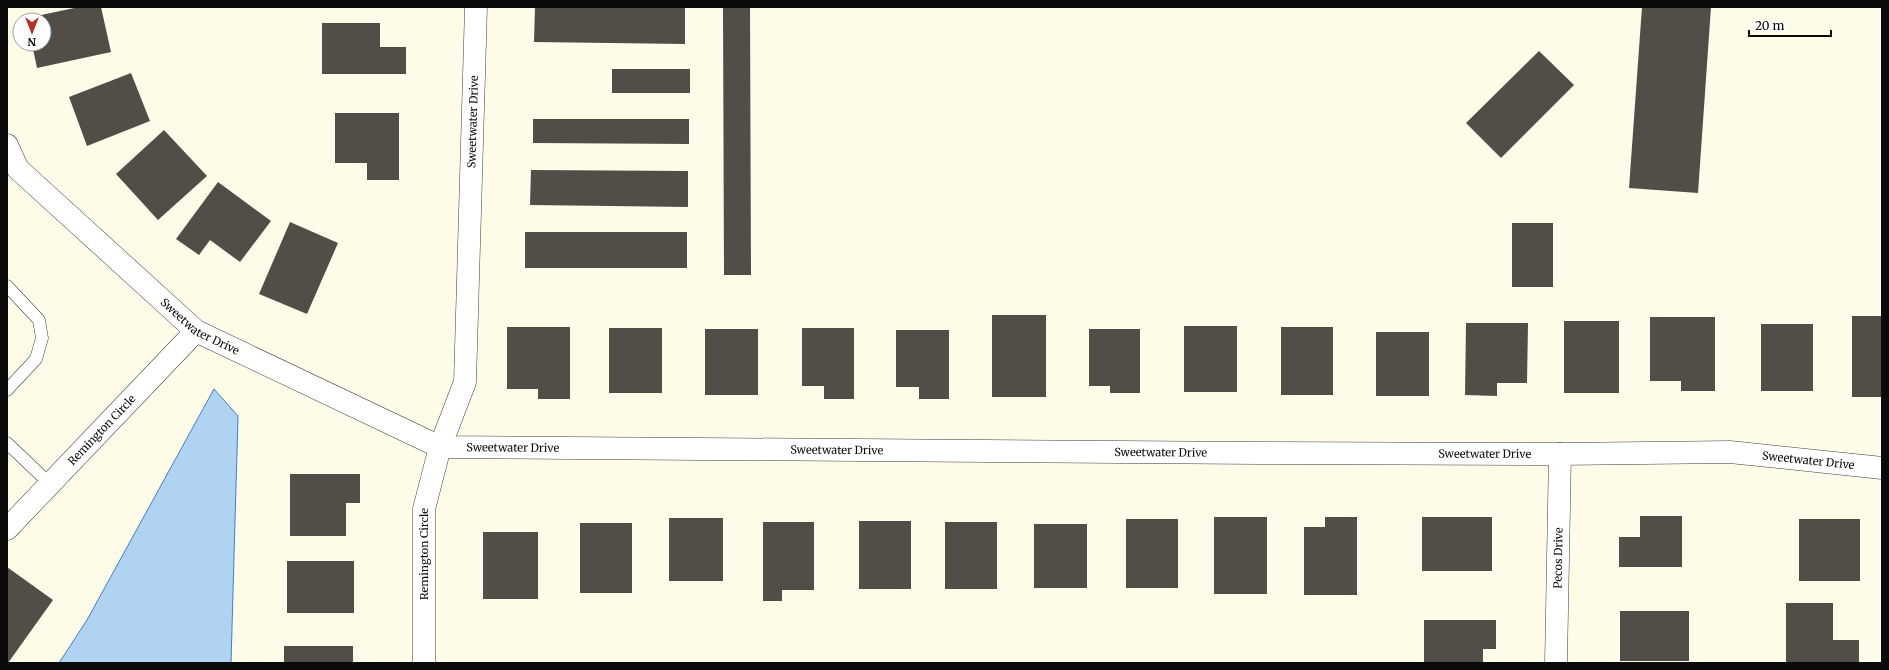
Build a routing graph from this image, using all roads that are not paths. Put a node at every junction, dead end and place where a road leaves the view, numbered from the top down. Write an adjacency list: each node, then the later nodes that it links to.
1 (476, 7): 7 (street, Sweetwater Drive)
2 (7, 145): 4 (street, Sweetwater Drive)
3 (7, 286): 5 (lane)
4 (196, 331): 7 (street, Sweetwater Drive); 10 (street, Remington Circle)
5 (7, 390)
6 (7, 443): 10 (lane)
7 (440, 447): 8 (street, Sweetwater Drive); 12 (street, Remington Circle)
8 (1560, 454): 9 (street, Sweetwater Drive); 13 (street, Pecos Drive)
9 (1882, 468)
10 (50, 484): 11 (street, Remington Circle)
11 (7, 529)
12 (424, 663)
13 (1556, 663)

